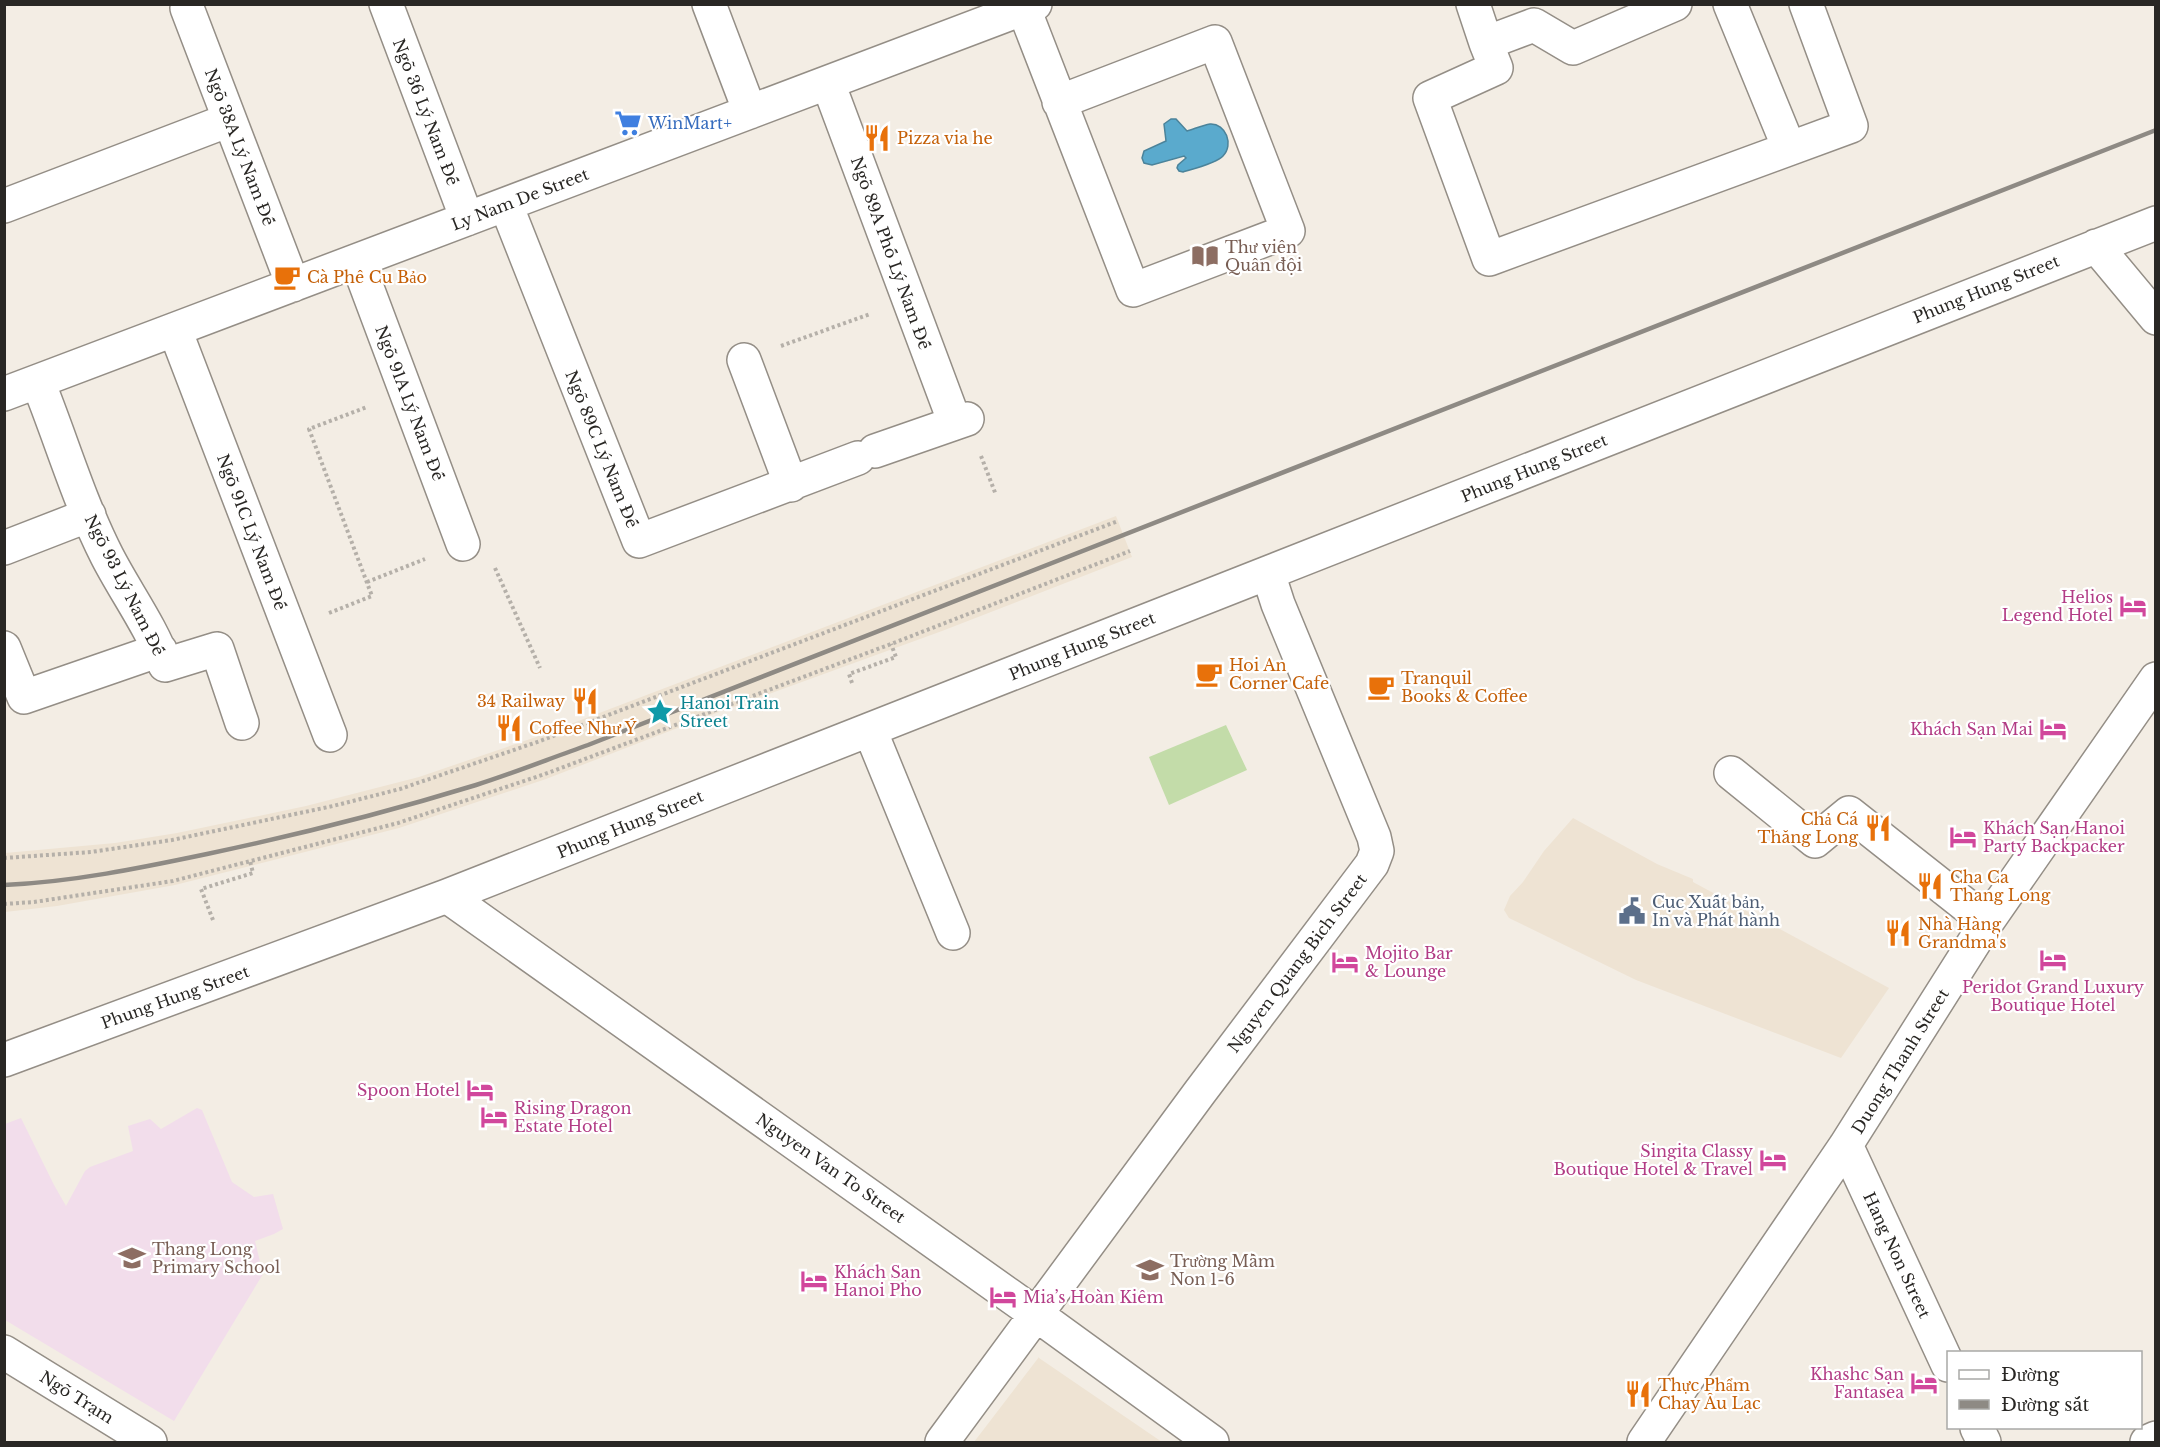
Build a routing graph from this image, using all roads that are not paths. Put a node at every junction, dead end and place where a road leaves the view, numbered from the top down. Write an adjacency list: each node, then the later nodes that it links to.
1 (386, 4): 17 (street, Ngõ 36 Lý Nam Đế)
2 (709, 4): 12 (street)
3 (1473, 4): 9 (street)
4 (1676, 4): 9 (street)
5 (1730, 4): 14 (street)
6 (1806, 4): 14 (street)
7 (1029, 7): 10 (street, Ly Nam De Street); 11 (street)
8 (187, 8): 13 (street, Ngõ 38A Lý Nam Đế)
9 (1486, 43): 14 (street)
10 (828, 83): 12 (street, Ly Nam De Street); 27 (street, Ngõ 89A Phố Lý Nam Đế)
11 (1059, 102): 11 (street)
12 (750, 112): 15 (street, Ly Nam De Street)
13 (229, 120): 16 (street); 21 (street, Ngõ 38A Lý Nam Đế)
14 (1789, 148)
15 (506, 205): 17 (street, Ly Nam De Street); 28 (street, Ngõ 89C Lý Nam Đế)
16 (4, 206)
17 (467, 219): 20 (street, Ly Nam De Street)
18 (2156, 223): 19 (street, Phung Hung Street)
19 (2096, 246): 22 (street); 32 (street, Phung Hung Street)
20 (357, 261): 21 (street, Ly Nam De Street); 30 (street, Ngõ 91A Lý Nam Đế)
21 (293, 285): 23 (street, Ly Nam De Street)
22 (2156, 318)
23 (175, 330): 25 (street, Ly Nam De Street); 38 (street, Ngõ 91C Lý Nam Đế)
24 (744, 360): 28 (street)
25 (38, 382): 26 (street, Ly Nam De Street); 29 (street, Ngõ 93 Lý Nam Đế)
26 (4, 394)
27 (867, 454): 28 (street, Ngõ 89C Lý Nam Đế)
28 (790, 485)
29 (89, 516): 31 (street); 34 (street, Ngõ 93 Lý Nam Đế)
30 (463, 544)
31 (4, 548)
32 (1268, 573): 37 (street, Phung Hung Street); 45 (street, Nguyen Quang Bich Street)
33 (4, 648): 34 (street)
34 (160, 650): 36 (street, Ngõ 93 Lý Nam Đế)
35 (2156, 679): 41 (street, Duong Thanh Street)
36 (242, 723)
37 (870, 730): 40 (street, Phung Hung Street); 42 (street)
38 (330, 735)
39 (1731, 773): 41 (street)
40 (447, 896): 43 (street, Phung Hung Street); 45 (street, Nguyen Van To Street)
41 (1987, 922): 44 (street, Duong Thanh Street)
42 (952, 933)
43 (4, 1060)
44 (1846, 1146): 47 (street, Hang Non Street); 53 (street, Duong Thanh Street)
45 (1037, 1315): 51 (street); 52 (street, Nguyen Van To Street)
46 (4, 1352): 50 (street, Ngõ Trạm)
47 (1947, 1363)
48 (1977, 1429): 54 (street)
49 (2156, 1438): 55 (street)
50 (150, 1443)
51 (942, 1443)
52 (1212, 1443)
53 (1644, 1443)
54 (1984, 1443)
55 (2147, 1443)

